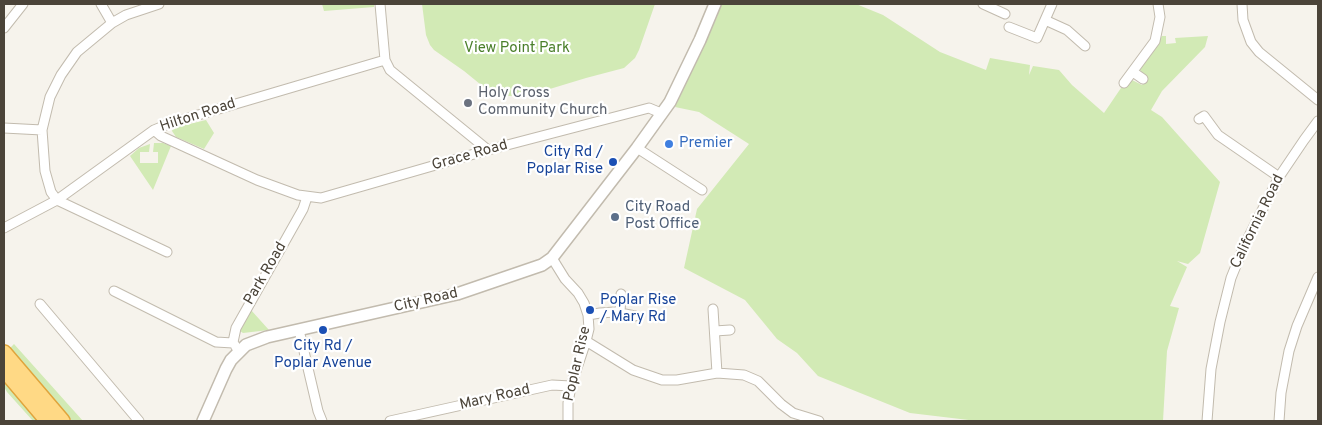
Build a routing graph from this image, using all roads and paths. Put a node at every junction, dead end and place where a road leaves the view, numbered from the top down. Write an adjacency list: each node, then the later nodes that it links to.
1 (23, 4): 14 (street)
2 (101, 4): 12 (street)
3 (159, 4): 12 (street)
4 (380, 4): 16 (street)
5 (714, 4): 21 (street, City Road)
6 (984, 4): 10 (street)
7 (1052, 4): 11 (street)
8 (1158, 4): 17 (street)
9 (1242, 4): 20 (street)
10 (1005, 14)
11 (1045, 20): 13 (street); 15 (street)
12 (112, 23): 25 (street)
13 (1009, 27)
14 (4, 28)
15 (1085, 46)
16 (385, 60): 26 (street, Hilton Road); 28 (street)
17 (1133, 72): 18 (street); 19 (street)
18 (1143, 79)
19 (1124, 83)
20 (1318, 100)
21 (661, 113): 27 (street, City Road); 28 (street, Grace Road)
22 (1203, 115): 29 (street)
23 (1318, 121): 29 (street, California Road)
24 (4, 128): 25 (street)
25 (42, 130): 32 (street)
26 (154, 130): 31 (street); 32 (street, Hilton Road)
27 (637, 148): 30 (street); 35 (street, City Road)
28 (488, 150): 31 (street, Grace Road)
29 (1279, 177): 61 (street, California Road)
30 (702, 190)
31 (307, 197): 48 (street, Park Road)
32 (57, 200): 33 (street, Hilton Road); 34 (street)
33 (4, 228)
34 (167, 252)
35 (552, 258): 42 (street, Poplar Rise); 44 (street, City Road)
36 (1318, 277): 62 (street)
37 (114, 291): 48 (street)
38 (621, 294): 41 (street)
39 (40, 304): 55 (street)
40 (713, 309): 46 (street)
41 (620, 313): 42 (street); 43 (street)
42 (588, 315): 47 (street, Poplar Rise)
43 (635, 316)
44 (299, 330): 48 (street, City Road); 57 (street)
45 (730, 330): 46 (street)
46 (715, 331): 51 (street)
47 (586, 341): 51 (street); 52 (street, Poplar Rise)
48 (236, 348): 56 (street, City Road)
49 (4, 353): 54 (highway)
50 (4, 369): 53 (highway)
51 (717, 373): 60 (street)
52 (571, 386): 58 (street, Mary Road); 59 (street, Poplar Rise)
53 (48, 421)
54 (62, 421)
55 (139, 421)
56 (203, 421)
57 (322, 421)
58 (390, 421)
59 (568, 421)
60 (819, 421)
61 (1206, 421)
62 (1279, 421)

